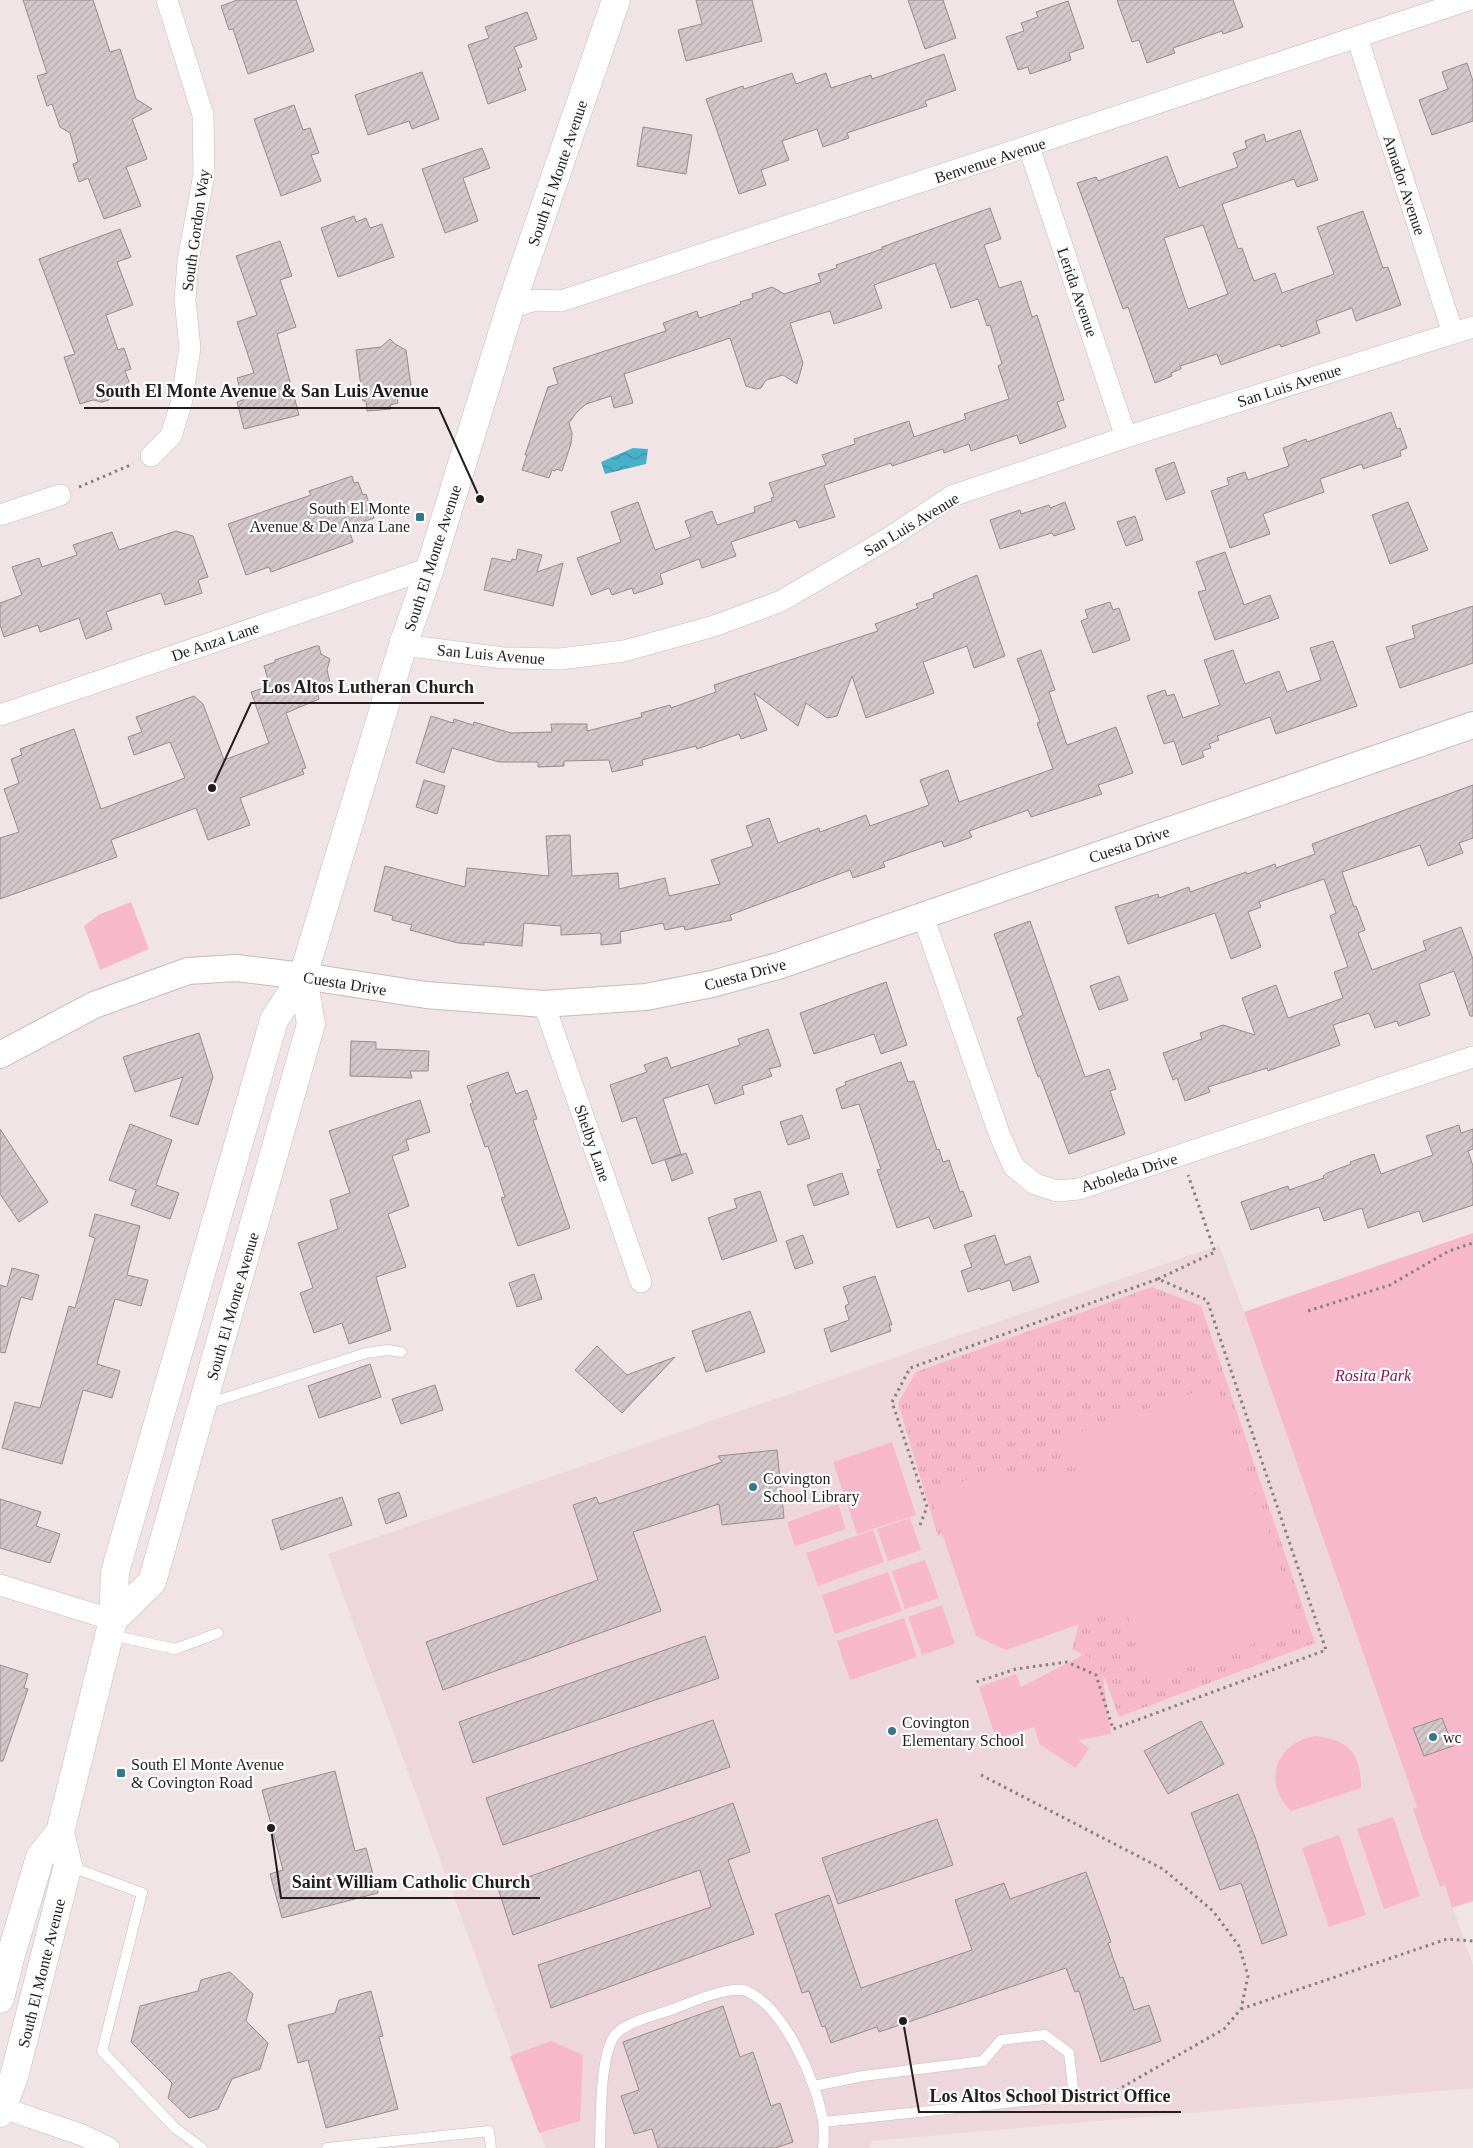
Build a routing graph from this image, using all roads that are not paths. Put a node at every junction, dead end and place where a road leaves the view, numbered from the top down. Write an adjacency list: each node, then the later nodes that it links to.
1 (166, 0): 10 (street, South Gordon Way)
2 (616, 0): 6 (main road, South El Monte Avenue)
3 (1468, 0): 4 (street, Benvenue Avenue)
4 (1356, 37): 5 (street, Benvenue Avenue); 8 (street, Amador Avenue)
5 (1029, 147): 6 (street, Benvenue Avenue); 9 (street, Lerida Avenue)
6 (510, 308): 13 (main road, South El Monte Avenue)
7 (1473, 327): 8 (street, San Luis Avenue)
8 (1453, 333): 9 (street, San Luis Avenue)
9 (1126, 437): 14 (street, San Luis Avenue)
10 (152, 456)
11 (60, 495): 12 (street)
12 (0, 516)
13 (430, 568): 14 (main road, South El Monte Avenue); 15 (street, De Anza Lane)
14 (403, 645): 18 (main road, South El Monte Avenue)
15 (0, 714)
16 (1473, 725): 17 (street, Cuesta Drive)
17 (923, 916): 19 (street, Cuesta Drive); 21 (street, Arboleda Drive)
18 (303, 976): 19 (street, Cuesta Drive); 20 (street, Cuesta Drive); 24 (main road, South El Monte Avenue); 26 (main road, South El Monte Avenue)
19 (544, 1004): 22 (street, Shelby Lane)
20 (0, 1055)
21 (1473, 1057)
22 (641, 1282)
23 (401, 1352): 24 (lane)
24 (203, 1405): 26 (main road, South El Monte Avenue)
25 (0, 1585): 26 (street)
26 (112, 1628): 27 (lane); 28 (main road, South El Monte Avenue)
27 (218, 1633)
28 (54, 1861): 29 (main road, South El Monte Avenue); 31 (main road, South El Monte Avenue); 34 (lane)
29 (0, 1999)
30 (814, 2086): 32 (lane); 32 (lane); 37 (lane)
31 (1, 2109): 33 (street)
32 (823, 2122): 38 (lane)
33 (109, 2148)
34 (202, 2148)
35 (327, 2148): 36 (lane)
36 (491, 2148)
37 (600, 2148)
38 (823, 2148)

